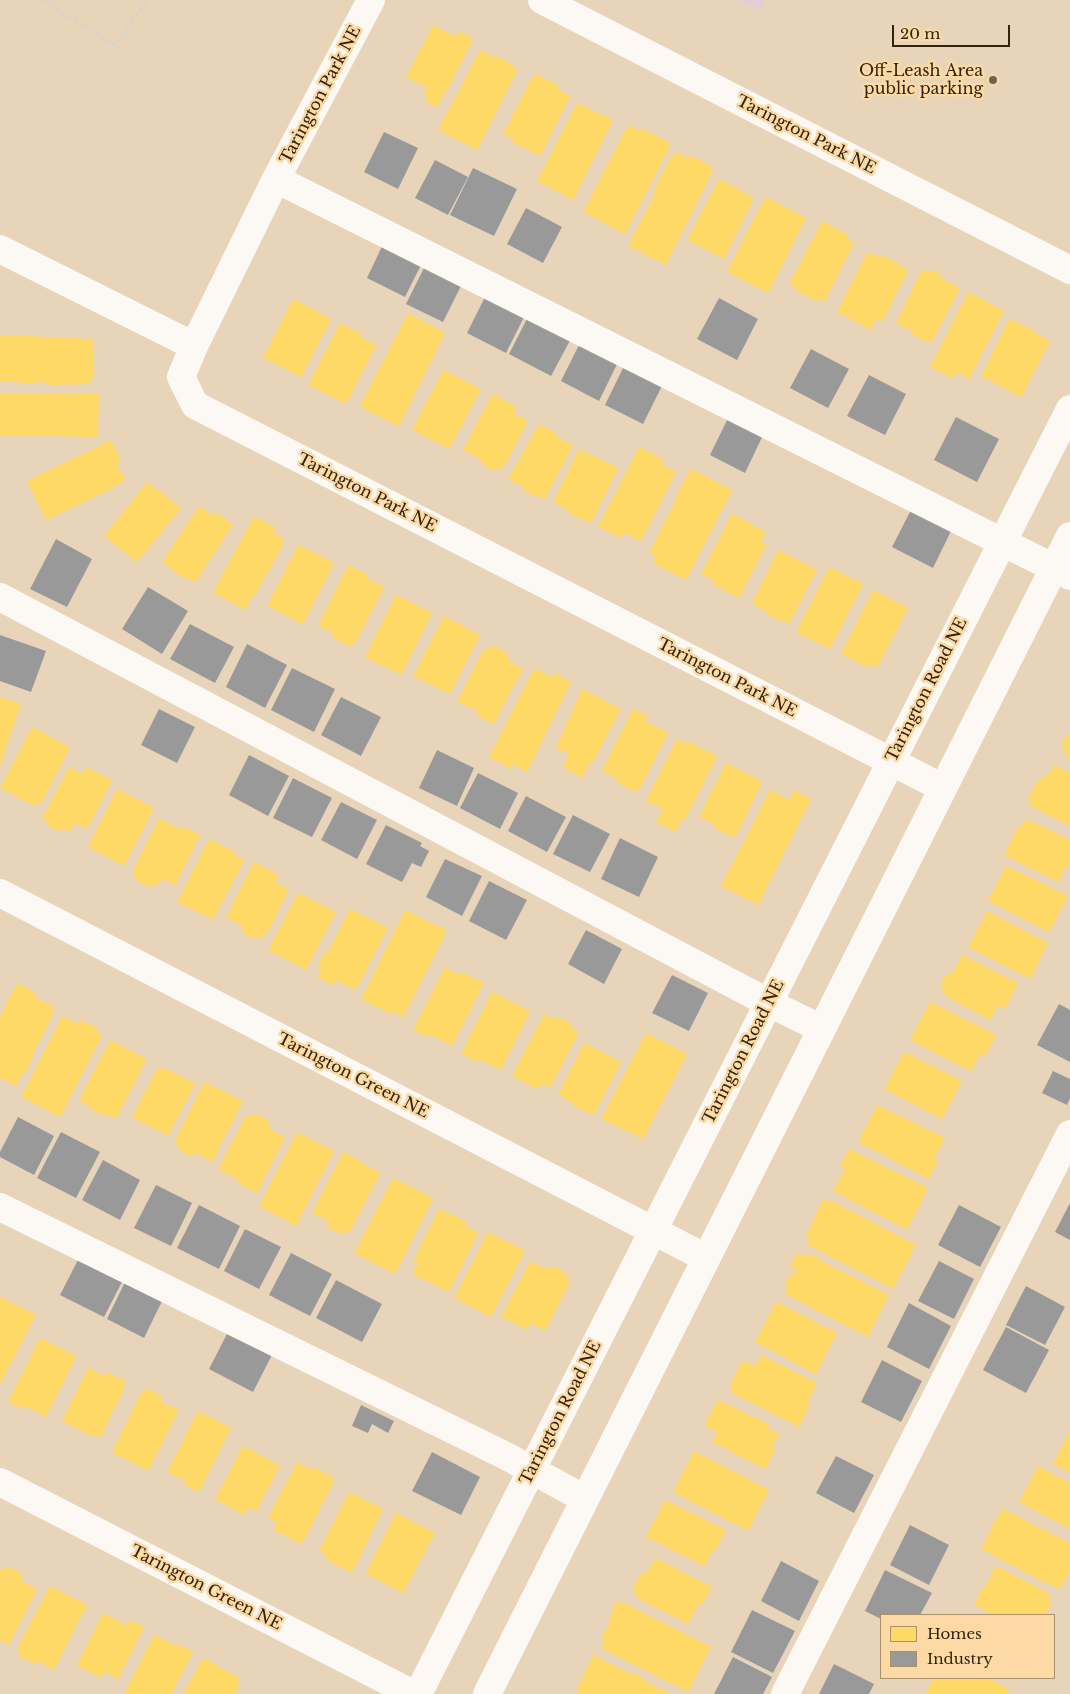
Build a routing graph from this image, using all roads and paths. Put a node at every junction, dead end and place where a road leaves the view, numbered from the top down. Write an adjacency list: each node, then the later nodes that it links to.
1 (42, 0): 2 (path)
2 (147, 0)
3 (371, 0): 5 (street, Tarington Park NE)
4 (542, 0): 7 (street, Tarington Park NE)
5 (276, 179): 8 (street, Tarington Park NE); 11 (street)
6 (0, 249): 8 (street)
7 (1070, 270)
8 (194, 346): 14 (street, Tarington Park NE)
9 (1070, 409): 11 (street, Tarington Road NE)
10 (1070, 536): 12 (street)
11 (1003, 542): 12 (street); 14 (street, Tarington Road NE)
12 (1062, 572): 15 (street)
13 (0, 597): 17 (street)
14 (891, 761): 15 (street, Tarington Park NE); 17 (street, Tarington Road NE)
15 (943, 788): 18 (street)
16 (0, 894): 21 (street, Tarington Green NE)
17 (769, 1003): 18 (street); 21 (street, Tarington Road NE)
18 (822, 1029): 22 (street)
19 (1070, 1134): 29 (street)
20 (0, 1207): 23 (street)
21 (653, 1231): 22 (street, Tarington Green NE); 23 (street, Tarington Road NE)
22 (706, 1258): 25 (street)
23 (532, 1470): 25 (street); 27 (street, Tarington Road NE)
24 (0, 1482): 26 (street, Tarington Green NE)
25 (585, 1499): 28 (street)
26 (413, 1694)
27 (418, 1694)
28 (487, 1694)
29 (784, 1694)

